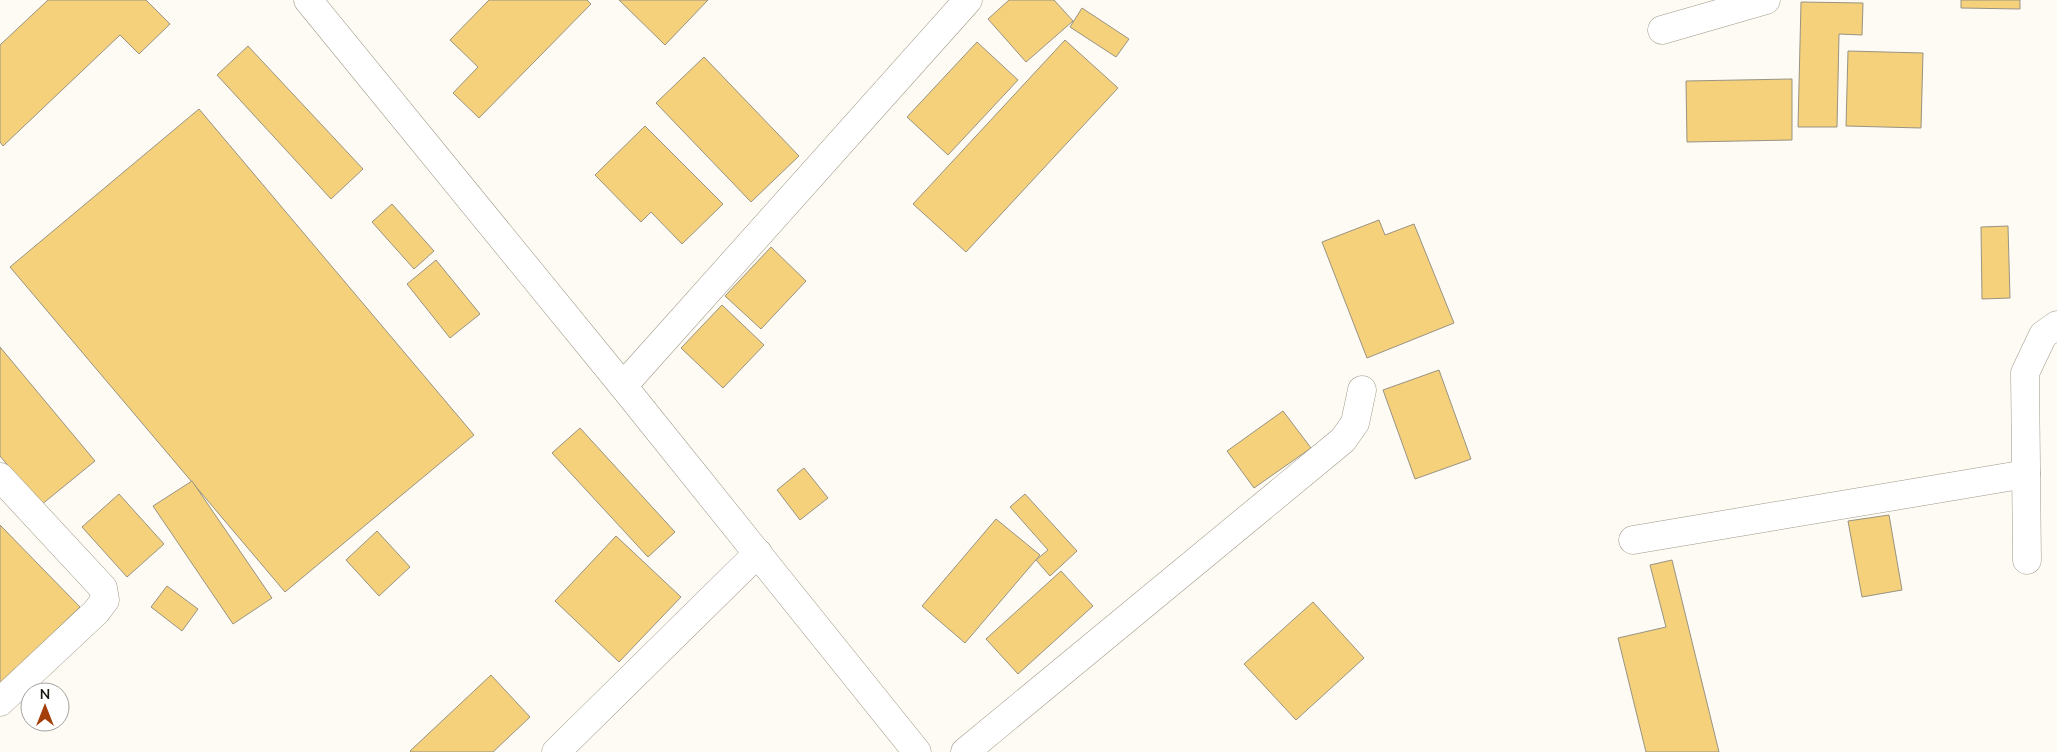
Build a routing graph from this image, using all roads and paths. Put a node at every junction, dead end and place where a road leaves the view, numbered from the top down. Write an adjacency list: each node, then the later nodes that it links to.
1 (308, 0): 6 (street)
2 (968, 0): 6 (street)
3 (1766, 0): 4 (street)
4 (1662, 30)
5 (2057, 325): 8 (street)
6 (623, 386): 11 (street)
7 (1362, 390): 16 (street)
8 (2026, 474): 10 (street); 12 (street)
9 (0, 477): 13 (street)
10 (1633, 540)
11 (758, 553): 14 (street); 15 (street)
12 (2027, 560)
13 (0, 702)
14 (556, 752)
15 (917, 752)
16 (965, 752)

